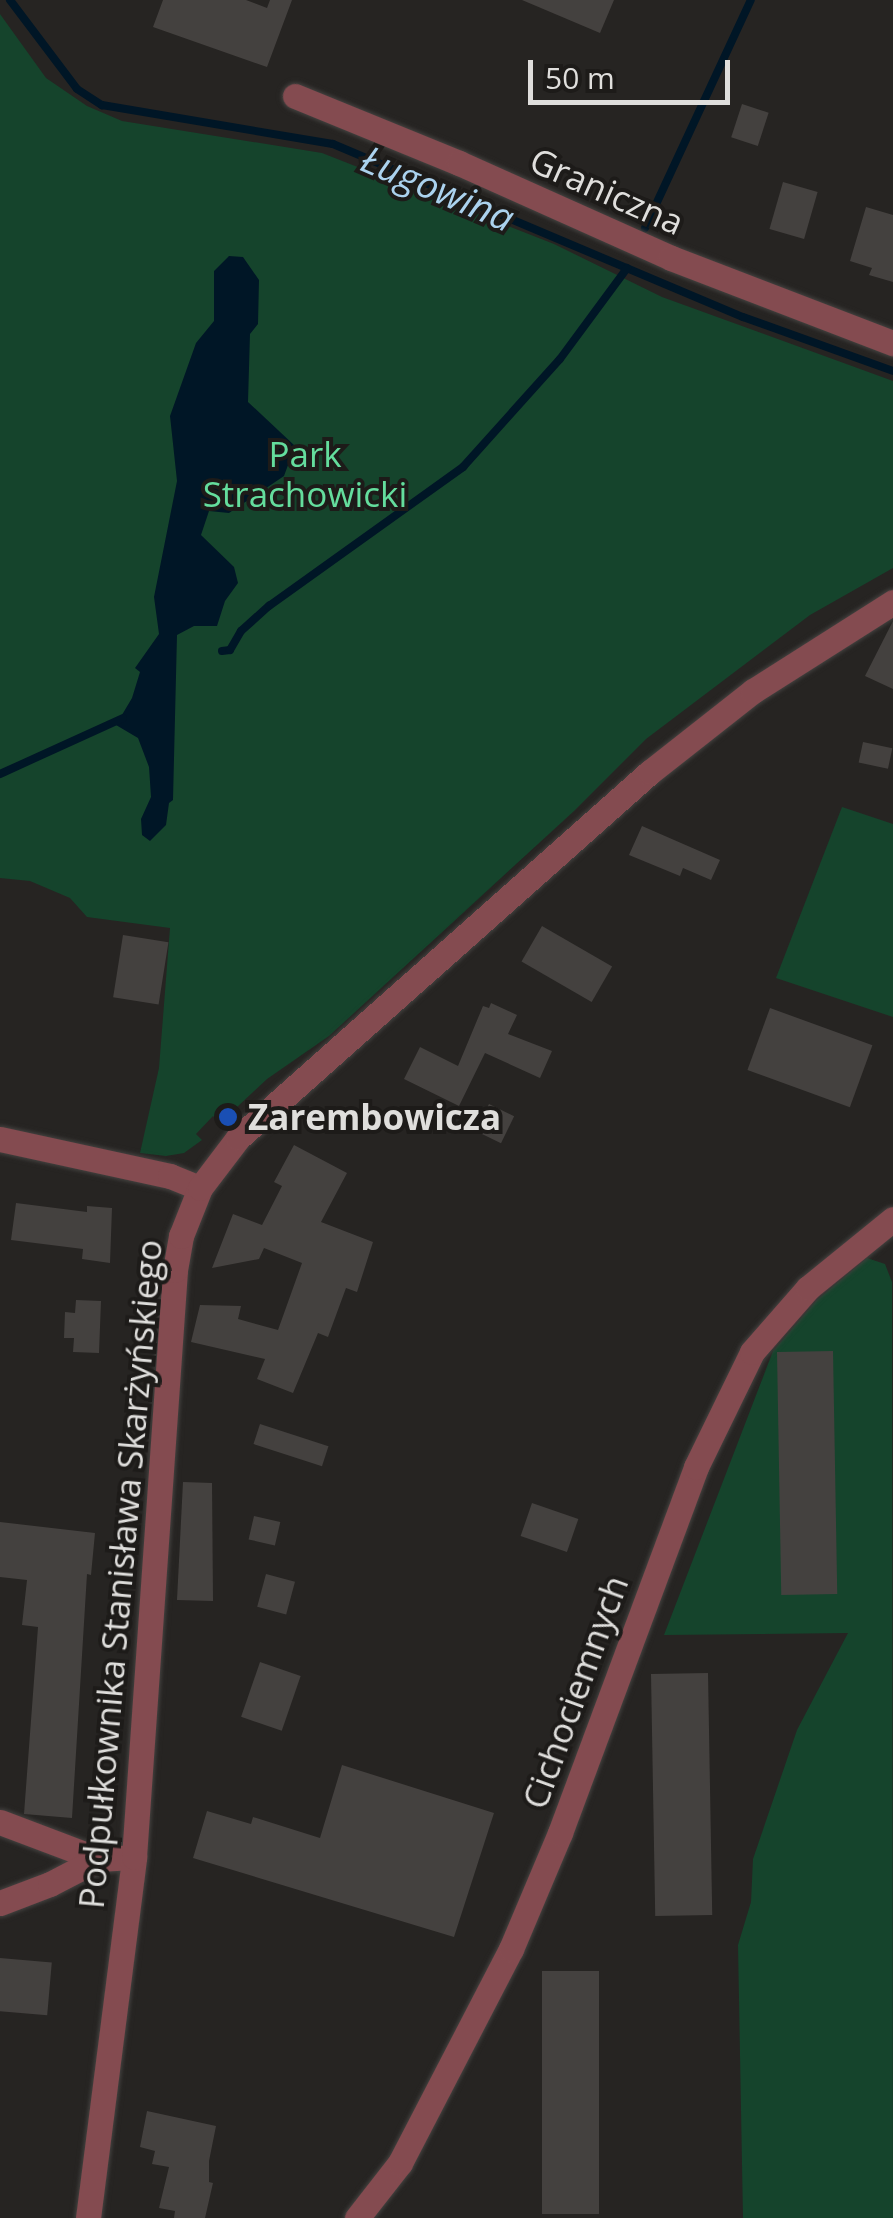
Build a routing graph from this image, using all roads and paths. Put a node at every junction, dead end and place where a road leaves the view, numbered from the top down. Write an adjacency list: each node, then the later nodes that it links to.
1 (295, 96): 2 (street, Graniczna)
2 (893, 343)
3 (893, 602): 5 (street, Podpułkownika Stanisława Skarżyńskiego)
4 (0, 1139): 5 (street)
5 (200, 1188): 8 (street, Podpułkownika Stanisława Skarżyńskiego)
6 (893, 1219): 12 (street, Cichociemnych)
7 (0, 1822): 9 (street)
8 (134, 1856): 9 (street); 11 (street, Podpułkownika Stanisława Skarżyńskiego)
9 (98, 1859): 10 (street)
10 (0, 1902)
11 (88, 2218)
12 (357, 2218)

